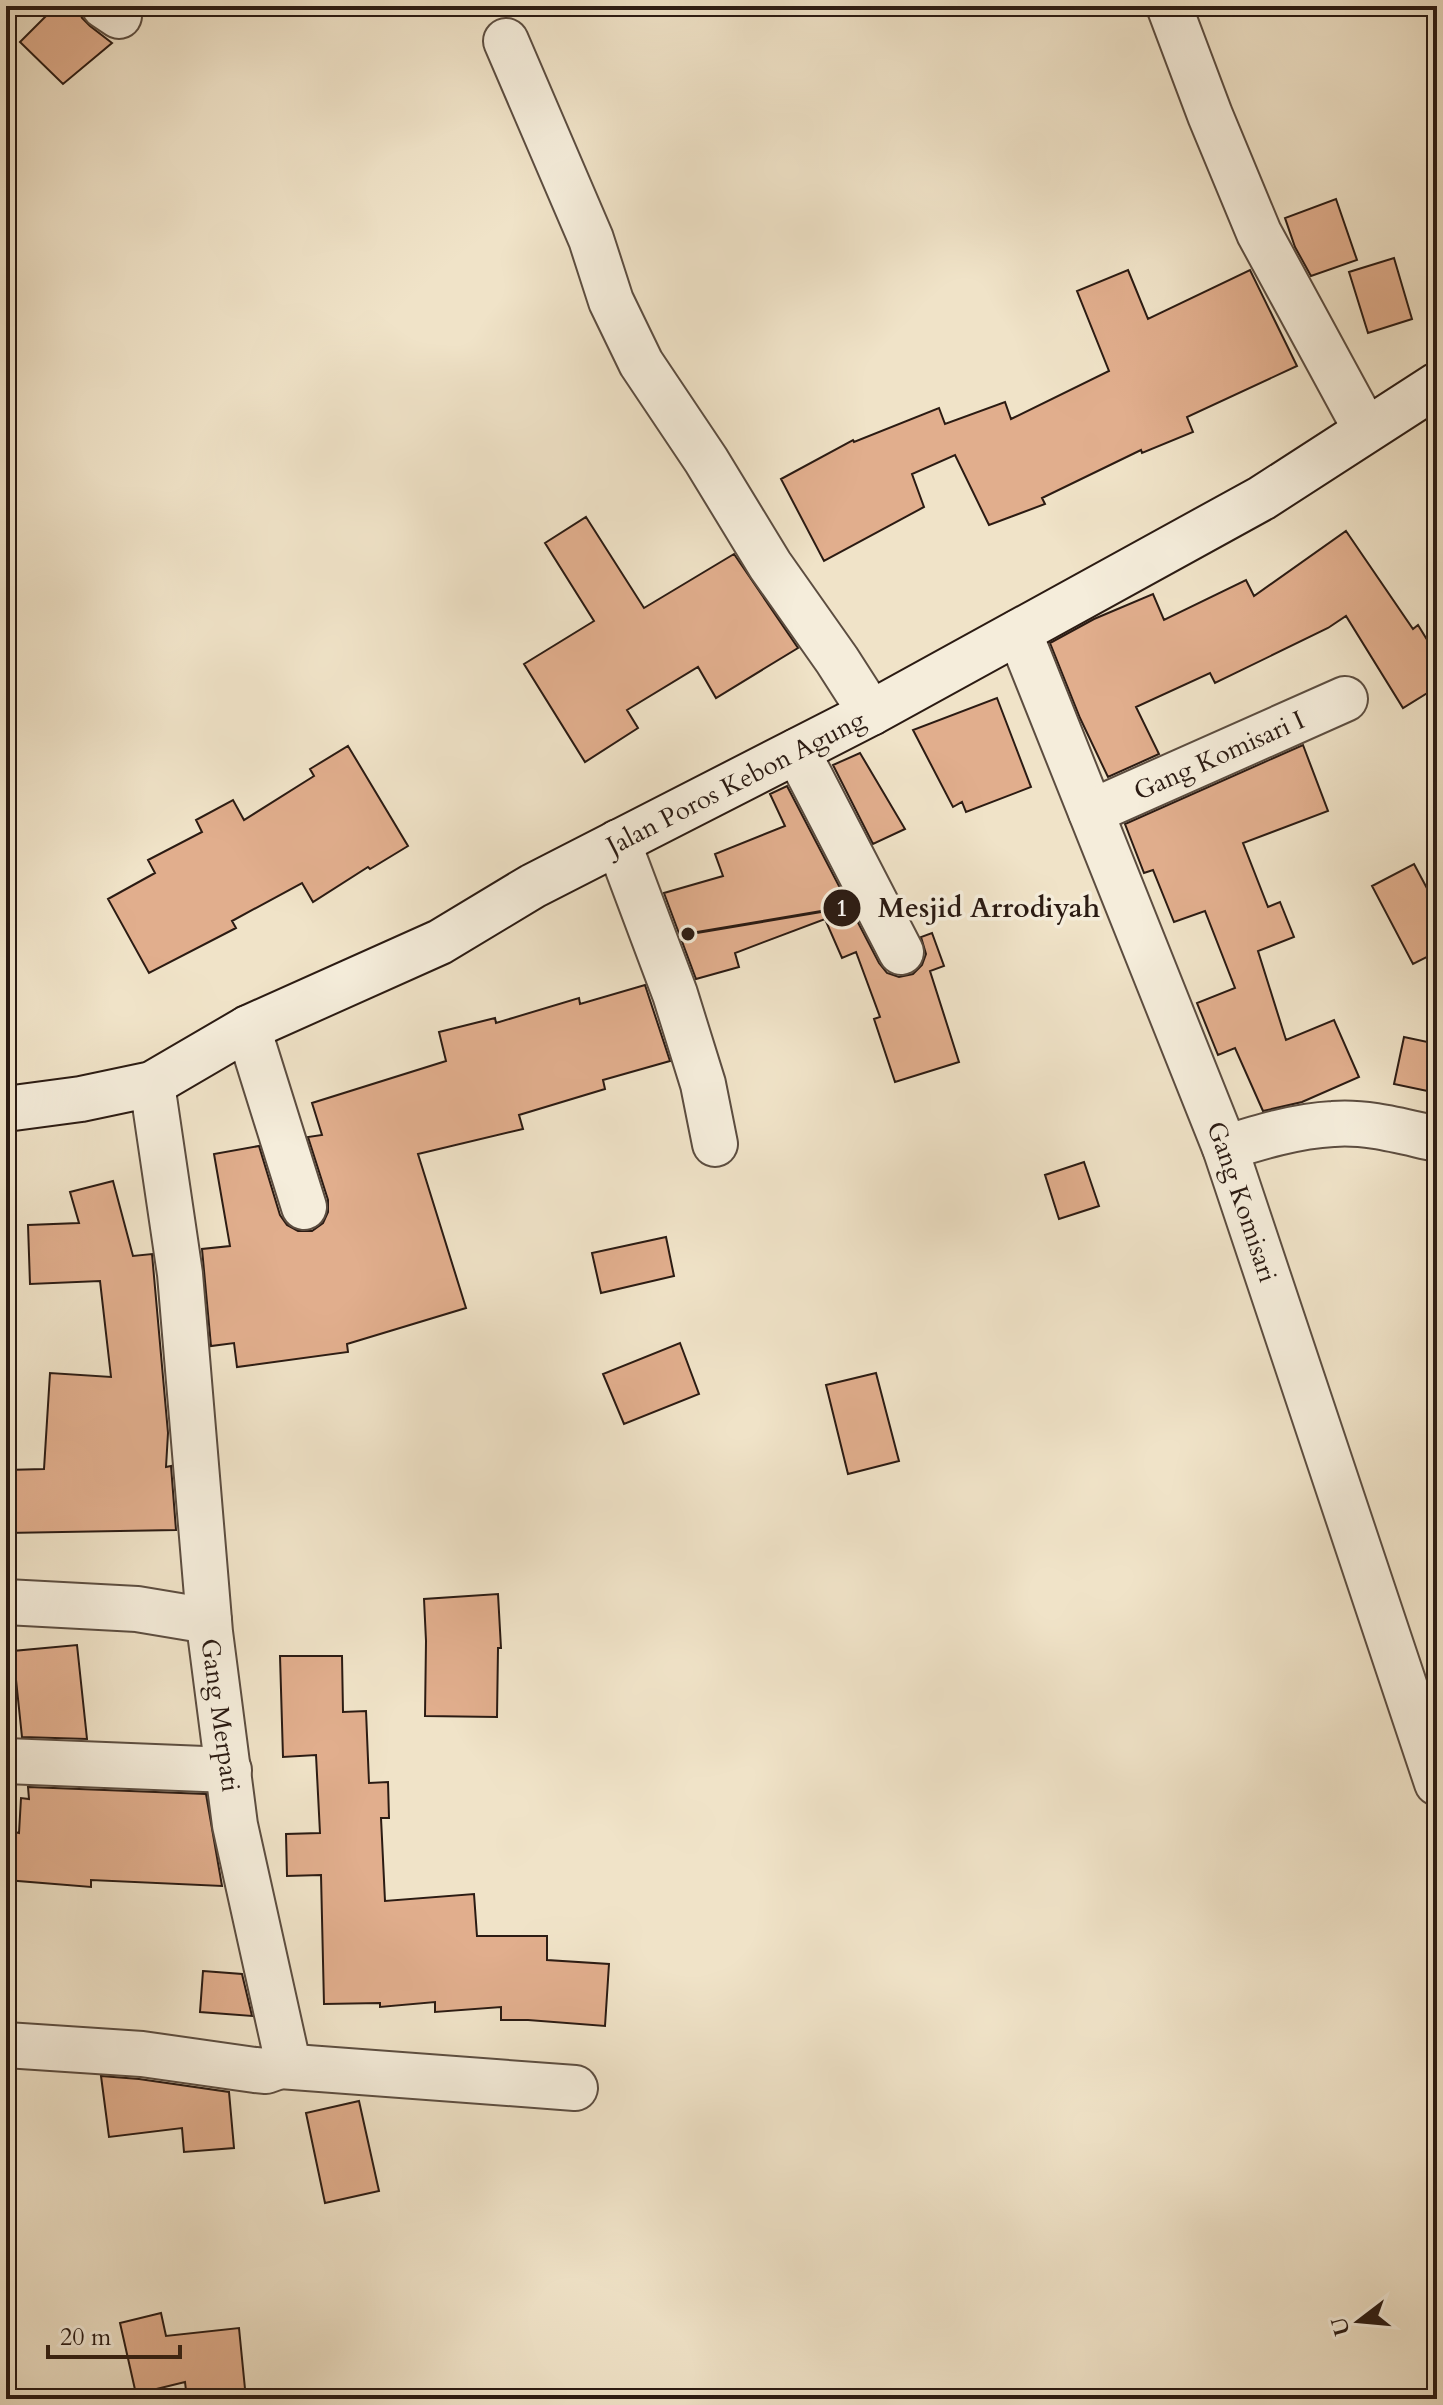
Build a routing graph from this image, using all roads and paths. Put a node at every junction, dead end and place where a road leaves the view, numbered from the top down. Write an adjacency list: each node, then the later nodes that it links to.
1 (1169, 6): 4 (street)
2 (506, 41): 7 (street)
3 (1437, 385): 4 (street, Jalan Poros Kebon Agung)
4 (1366, 430): 5 (street, Jalan Poros Kebon Agung)
5 (1019, 632): 7 (street, Jalan Poros Kebon Agung); 9 (street, Gang Komisari)
6 (1345, 699): 9 (street, Gang Komisari I)
7 (871, 713): 8 (street, Jalan Poros Kebon Agung)
8 (797, 751): 10 (street, Jalan Poros Kebon Agung); 11 (street)
9 (1091, 812): 17 (street, Gang Komisari)
10 (618, 842): 12 (street, Jalan Poros Kebon Agung); 16 (street)
11 (901, 952)
12 (248, 1028): 13 (street, Jalan Poros Kebon Agung); 18 (street)
13 (152, 1084): 14 (street, Jalan Poros Kebon Agung); 20 (street, Gang Merpati)
14 (6, 1109)
15 (1437, 1139): 17 (street)
16 (715, 1144)
17 (1225, 1148): 23 (street, Gang Komisari)
18 (304, 1207)
19 (6, 1602): 20 (street)
20 (209, 1621): 22 (street, Gang Merpati)
21 (6, 1761): 22 (street)
22 (229, 1770): 25 (street, Gang Merpati)
23 (1437, 1783)
24 (6, 2045): 25 (street)
25 (280, 2066): 26 (street)
26 (575, 2088)

